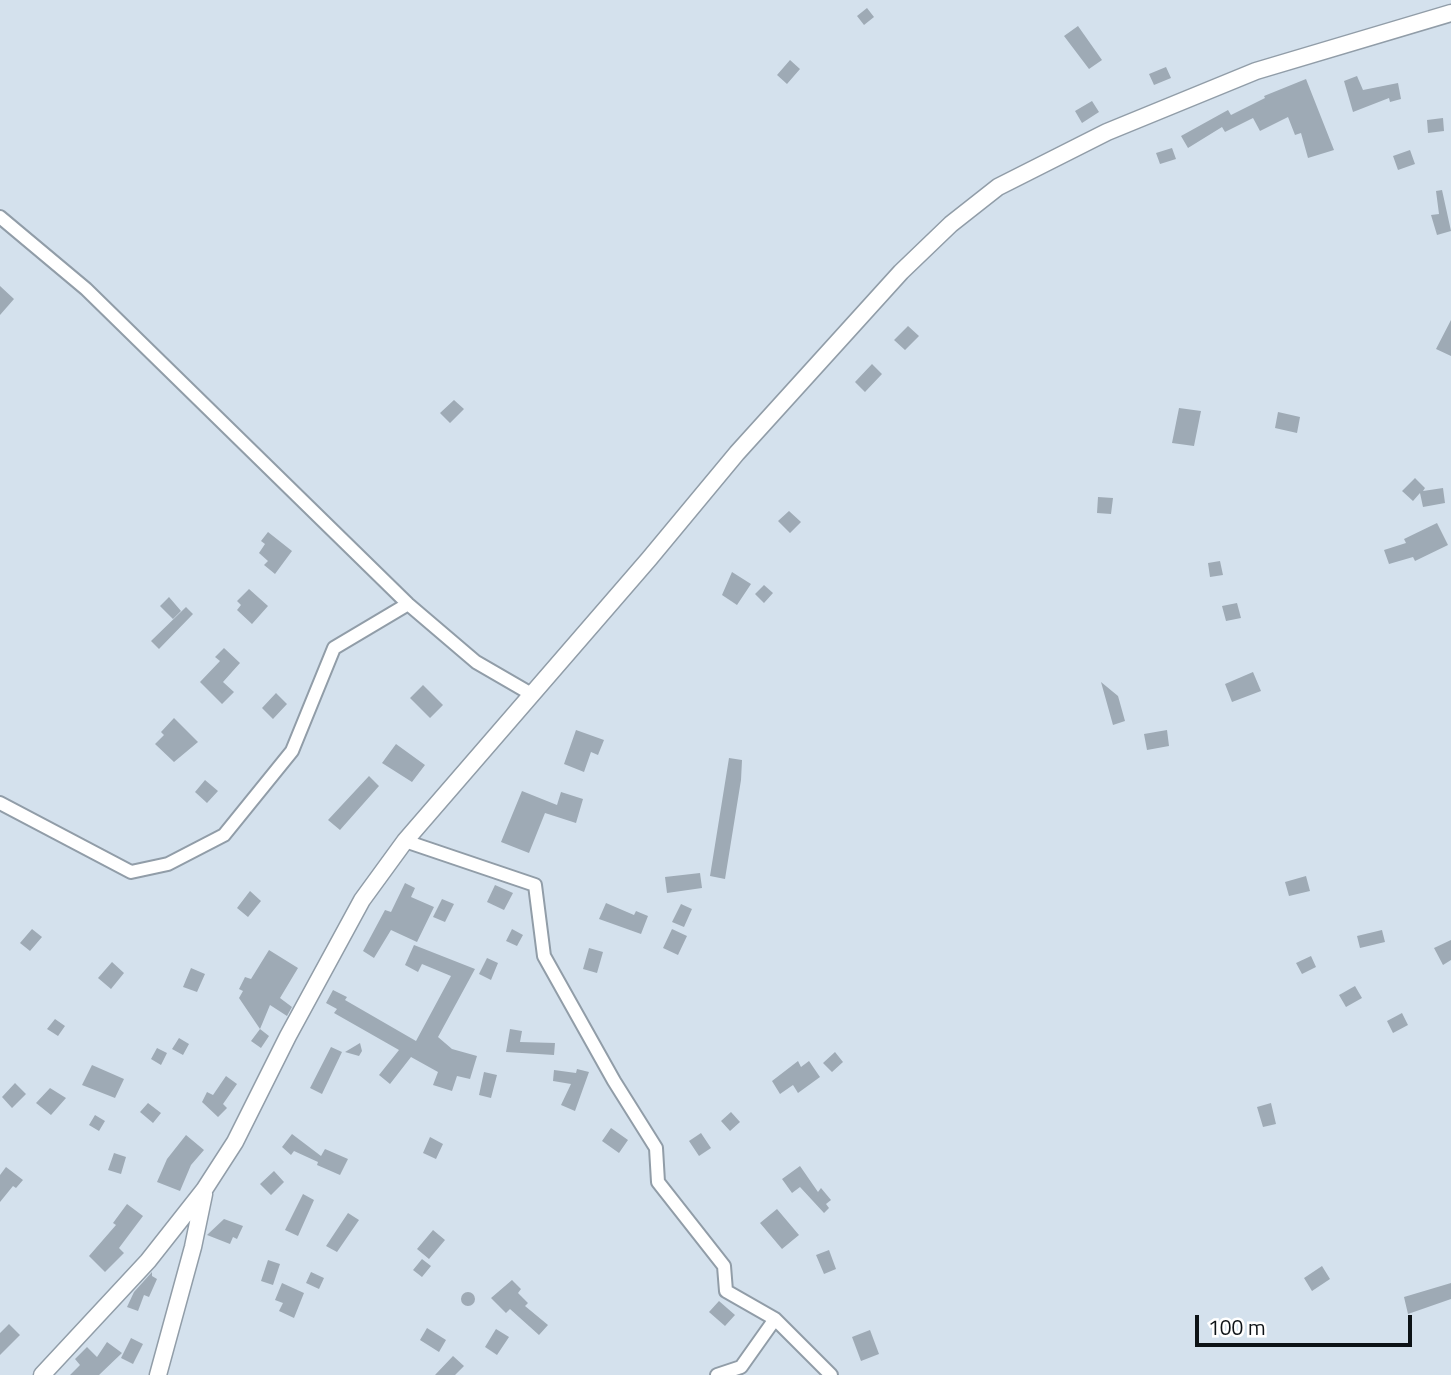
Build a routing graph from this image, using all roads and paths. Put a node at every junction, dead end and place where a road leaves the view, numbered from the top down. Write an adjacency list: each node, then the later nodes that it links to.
1 (1451, 13): 4 (street)
2 (0, 216): 3 (street)
3 (408, 604): 4 (street); 5 (street)
4 (533, 695): 6 (street)
5 (0, 803)
6 (405, 841): 7 (street); 8 (street)
7 (204, 1190): 9 (street); 10 (street)
8 (775, 1319): 11 (street); 12 (street)
9 (42, 1375)
10 (158, 1375)
11 (717, 1375)
12 (831, 1375)

